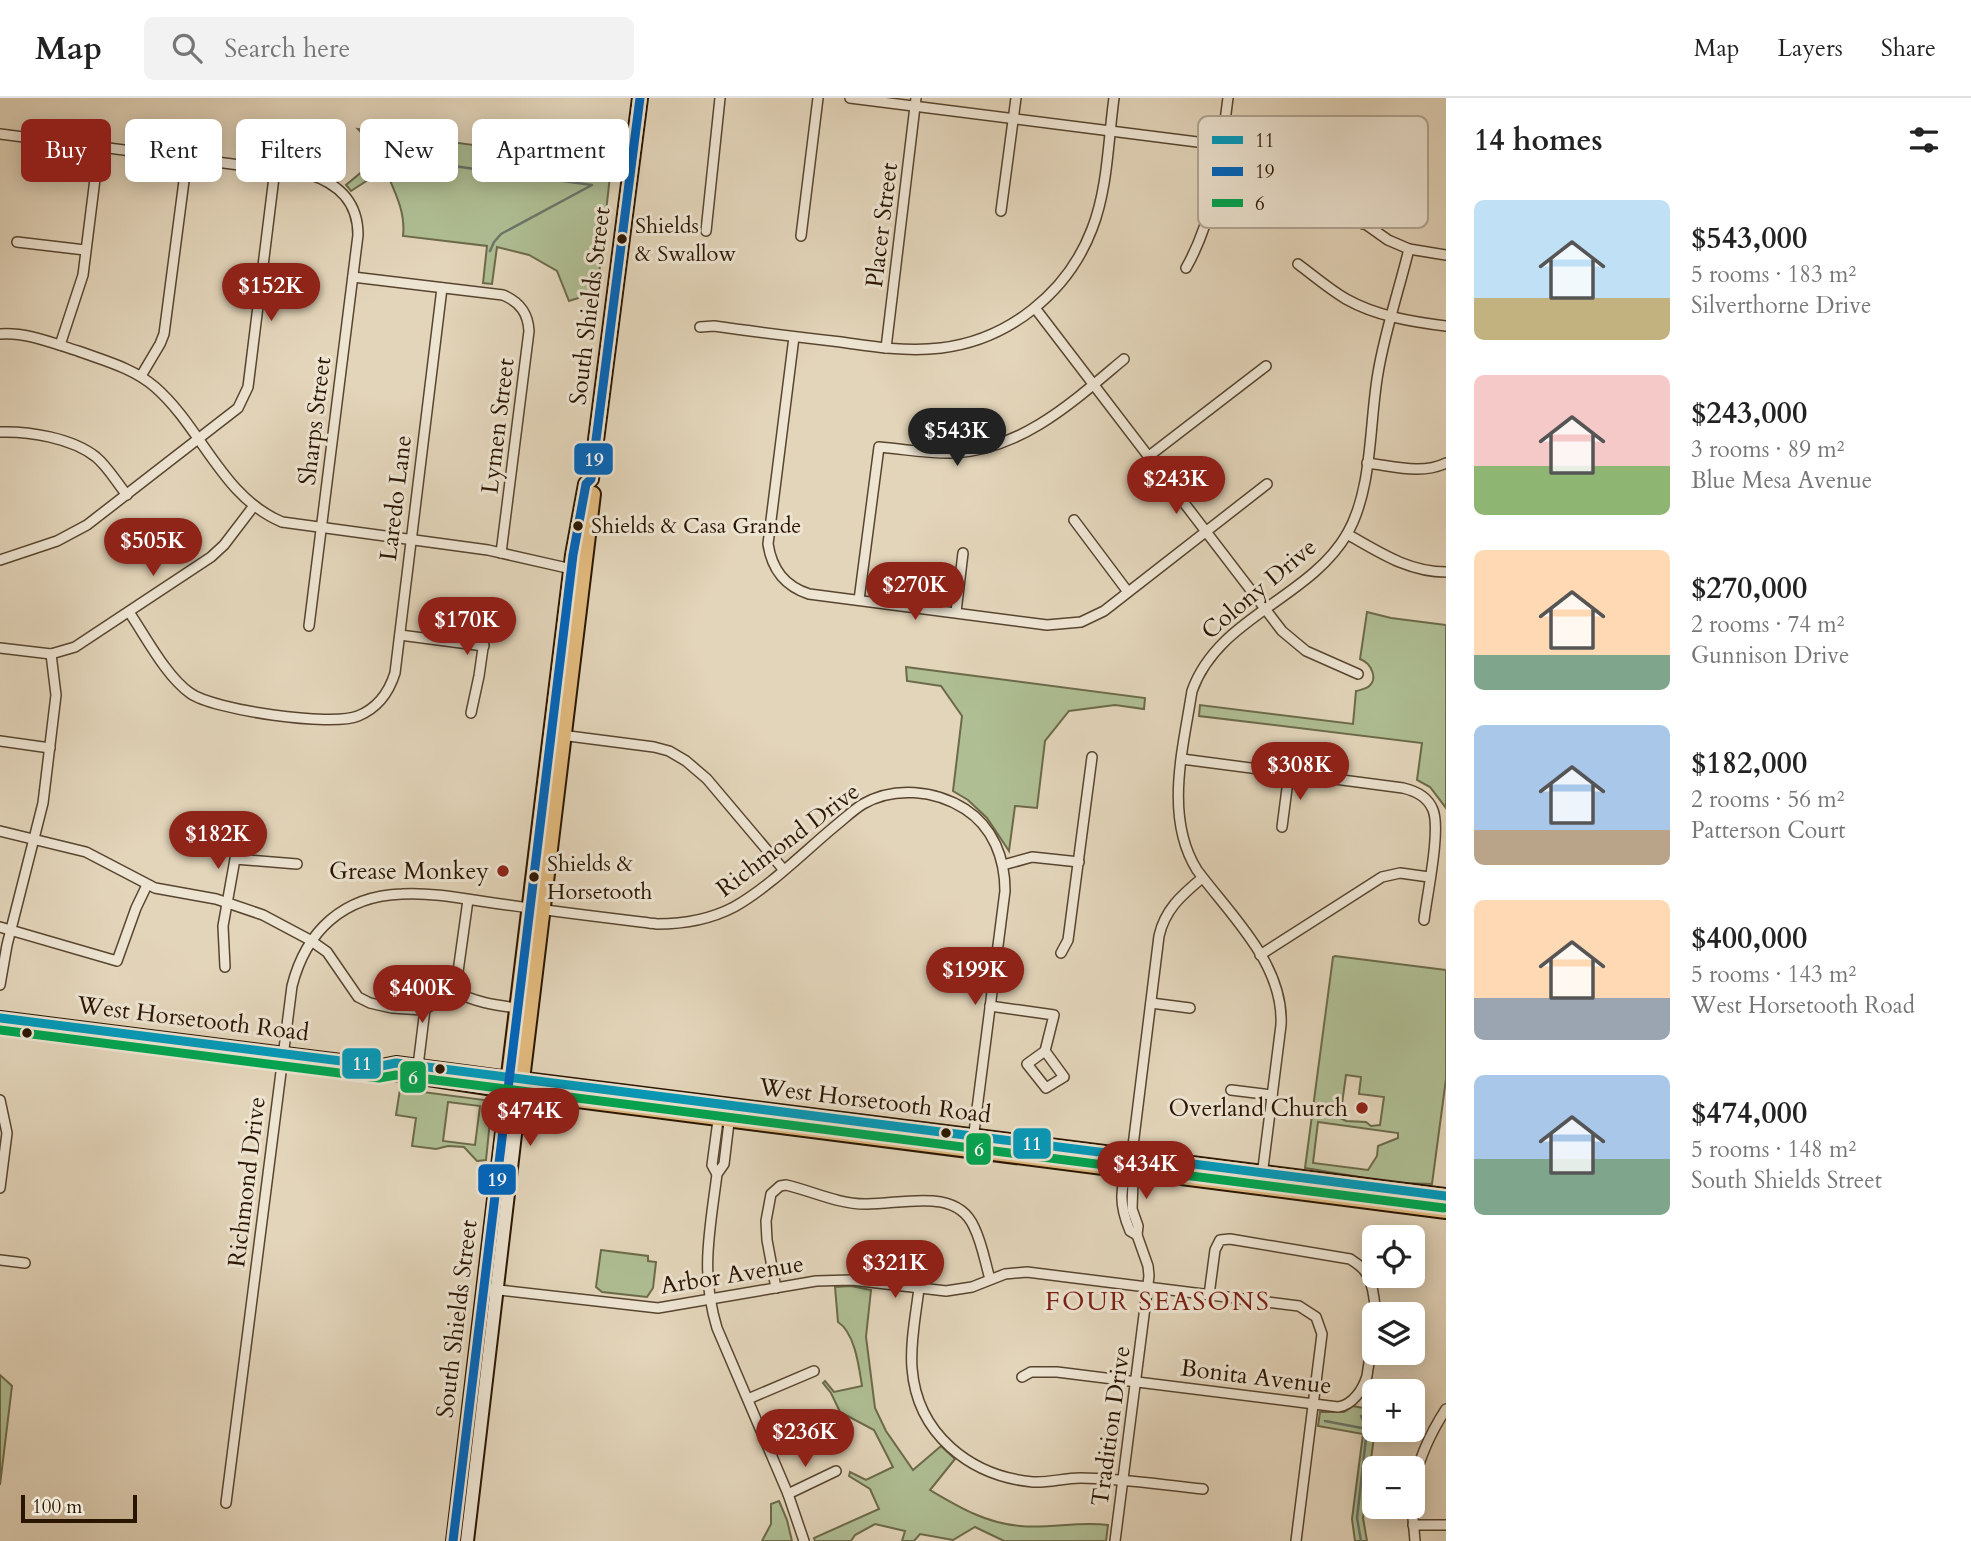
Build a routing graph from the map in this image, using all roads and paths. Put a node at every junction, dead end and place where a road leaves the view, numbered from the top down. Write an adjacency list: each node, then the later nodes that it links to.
1 (640, 98): 60 (main road, South Shields Street)
2 (720, 98): 22 (street)
3 (818, 98): 23 (street)
4 (850, 98): 8 (street)
5 (1016, 98): 10 (street)
6 (1114, 98): 11 (street)
7 (1228, 98): 9 (street)
8 (916, 102): 10 (street); 39 (street, Placer Street)
9 (1225, 116)
10 (1014, 118): 11 (street); 19 (street)
11 (1110, 131): 14 (street); 32 (street)
12 (0, 134): 13 (street, Sharps Street)
13 (21, 137)
14 (1198, 142)
15 (94, 182): 26 (street)
16 (184, 182): 42 (street)
17 (273, 182): 45 (street)
18 (328, 182): 30 (street, Sharps Street)
19 (1001, 211)
20 (1205, 228): 29 (street)
21 (1369, 228): 25 (street)
22 (706, 231)
23 (801, 236)
24 (17, 242): 26 (street)
25 (1409, 249): 27 (street); 33 (street, Colony Drive)
26 (85, 250): 38 (street)
27 (1446, 255)
28 (1298, 264): 33 (street)
29 (1186, 268)
30 (352, 277): 31 (street); 53 (street, Sharps Street)
31 (442, 288): 56 (street, Laredo Lane); 57 (street, Lymen Street)
32 (1035, 308): 39 (street); 43 (street)
33 (1392, 316): 34 (street); 47 (street, Colony Drive)
34 (1446, 326)
35 (700, 327): 37 (street)
36 (0, 334): 38 (street)
37 (794, 337): 39 (street); 63 (street)
38 (60, 345): 42 (street)
39 (886, 348)
40 (1124, 359): 43 (street)
41 (1266, 366): 46 (street)
42 (141, 376): 45 (street)
43 (1093, 385): 46 (street); 63 (street)
44 (0, 432): 50 (street)
45 (199, 441): 50 (street); 51 (street)
46 (1149, 456): 54 (street)
47 (1367, 463): 48 (street); 55 (street, Colony Drive)
48 (1446, 463)
49 (1267, 484): 54 (street)
50 (127, 495): 59 (street)
51 (253, 507): 53 (street); 66 (street)
52 (1074, 520): 62 (street)
53 (321, 529): 56 (street); 68 (street, Sharps Street)
54 (1207, 532): 62 (street); 65 (street)
55 (1347, 534): 61 (street); 65 (street, Colony Drive)
56 (410, 540): 57 (street); 69 (street, Laredo Lane)
57 (501, 553): 60 (street)
58 (962, 553): 67 (street)
59 (0, 560)
60 (578, 571): 75 (main road, South Shields Street)
61 (1446, 572)
62 (1128, 592): 67 (street)
63 (859, 600): 67 (street)
64 (489, 606): 70 (street)
65 (1266, 609): 73 (street); 79 (street, Colony Drive)
66 (129, 612): 69 (street, Laredo Lane); 72 (street)
67 (956, 612)
68 (309, 626)
69 (400, 635): 70 (street)
70 (484, 646): 74 (street)
71 (0, 648): 72 (street)
72 (51, 654): 77 (street)
73 (1358, 674)
74 (471, 713)
75 (558, 735): 87 (street); 93 (main road, South Shields Street)
76 (0, 741): 77 (street)
77 (50, 748): 83 (street)
78 (1092, 757): 84 (street)
79 (1182, 759): 80 (street); 89 (street, Colony Drive)
80 (1289, 773): 81 (street); 88 (street)
81 (1282, 827)
82 (0, 831): 83 (street)
83 (35, 839): 90 (street); 96 (street)
84 (1079, 862): 86 (street); 98 (street)
85 (297, 864): 92 (street)
86 (1003, 865): 87 (street, Richmond Drive); 104 (street)
87 (783, 869): 93 (street, Richmond Drive)
88 (1429, 877): 94 (street); 99 (street)
89 (1202, 878): 99 (street, Colony Drive); 103 (street, Tradition Drive)
90 (147, 885): 92 (street); 96 (street)
91 (468, 900): 93 (street, Richmond Drive); 97 (street, Richmond Drive); 102 (street)
92 (228, 903): 97 (street); 100 (street)
93 (536, 909): 106 (main road, South Shields Street); 113 (main road, South Shields Street)
94 (1424, 920)
95 (0, 927): 96 (street)
96 (11, 930): 101 (street)
97 (310, 940): 107 (street); 110 (street, Richmond Drive)
98 (1061, 953)
99 (1260, 955): 115 (street, Colony Drive)
100 (225, 967)
101 (0, 985)
102 (452, 990): 106 (street); 107 (street)
103 (1151, 1003): 105 (street); 119 (street, Tradition Drive)
104 (990, 1006): 109 (street); 118 (street)
105 (1190, 1007)
106 (518, 1008): 113 (main road, South Shields Street)
107 (425, 1009): 112 (street)
108 (0, 1018): 110 (main road, West Horsetooth Road)
109 (1045, 1051)
110 (282, 1054): 111 (main road, West Horsetooth Road); 144 (street, Richmond Drive)
111 (381, 1066): 112 (main road, West Horsetooth Road); 113 (main road, West Horsetooth Road)
112 (418, 1066): 113 (main road, West Horsetooth Road)
113 (515, 1085): 117 (main road, West Horsetooth Road); 129 (main road, South Shields Street)
114 (1231, 1090): 115 (street)
115 (1272, 1095): 120 (street, Colony Drive)
116 (0, 1100): 121 (street)
117 (725, 1111): 118 (main road, West Horsetooth Road); 132 (street)
118 (973, 1143): 119 (main road, West Horsetooth Road)
119 (1131, 1163): 120 (main road, West Horsetooth Road); 128 (street, Tradition Drive)
120 (1261, 1180): 122 (main road, West Horsetooth Road); 123 (main road, West Horsetooth Road)
121 (0, 1188)
122 (1446, 1196)
123 (1446, 1210)
124 (0, 1260): 125 (street)
125 (25, 1263)
126 (990, 1279): 127 (street); 128 (street, Arbor Avenue); 130 (street, Arbor Avenue)
127 (776, 1287): 130 (street, Arbor Avenue); 132 (street, Arbor Avenue)
128 (1148, 1287): 131 (street, Arbor Avenue); 135 (street, Tradition Drive)
129 (489, 1289): 132 (street, Arbor Avenue); 148 (main road, South Shields Street); 149 (main road, South Shields Street)
130 (919, 1289): 141 (street)
131 (1209, 1295): 137 (street, Arbor Avenue); 137 (street, Bonita Avenue)
132 (710, 1300): 136 (street)
133 (814, 1371): 136 (street)
134 (1022, 1377): 135 (street, Bonita Avenue)
135 (1137, 1382): 137 (street, Bonita Avenue); 141 (street, Tradition Drive)
136 (748, 1399): 143 (street)
137 (1313, 1404): 152 (street)
138 (1445, 1414): 139 (street)
139 (1422, 1456)
140 (836, 1471): 143 (street)
141 (1122, 1480): 142 (street); 151 (street, Tradition Drive)
142 (1203, 1489)
143 (788, 1494): 150 (street)
144 (226, 1503)
145 (1413, 1519): 146 (street)
146 (1413, 1525): 147 (street); 153 (street)
147 (1446, 1525)
148 (453, 1541)
149 (467, 1541)
150 (804, 1541)
151 (1115, 1541)
152 (1296, 1541)
153 (1415, 1541)

